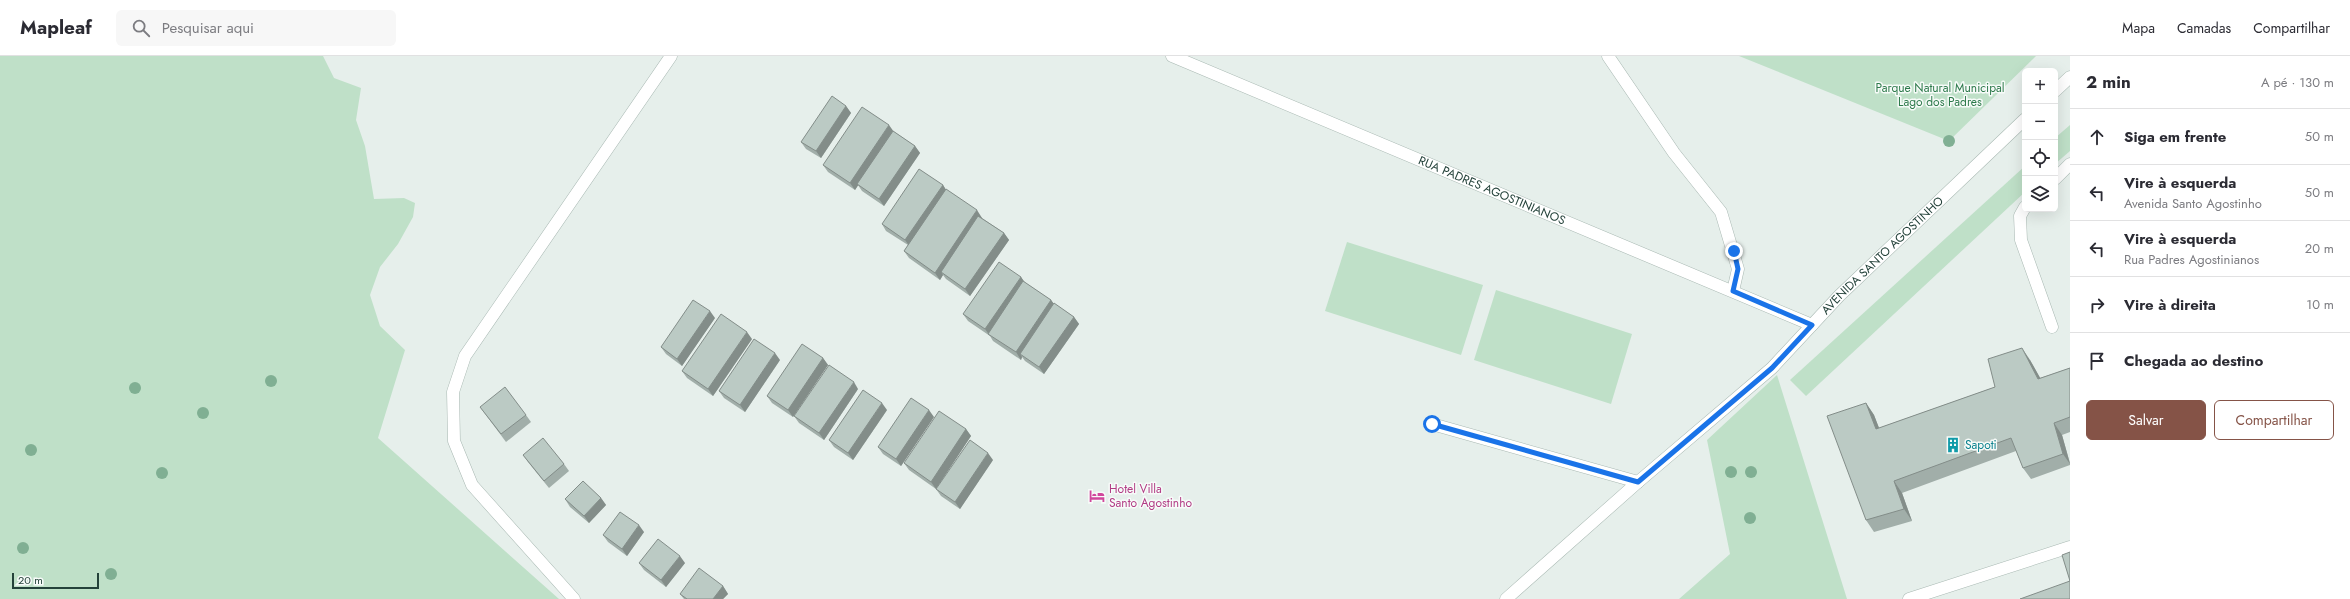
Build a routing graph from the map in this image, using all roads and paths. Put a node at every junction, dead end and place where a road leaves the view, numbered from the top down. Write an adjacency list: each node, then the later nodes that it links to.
1 (671, 56): 16 (street)
2 (1172, 56): 10 (street, RUA PADRES AGOSTINIANOS)
3 (1608, 56): 10 (street)
4 (2070, 76): 5 (street)
5 (2058, 88)
6 (2022, 122): 11 (street, AVENIDA SANTO AGOSTINHO)
7 (2070, 164): 8 (street)
8 (2057, 176)
9 (2022, 212): 12 (street)
10 (1733, 291): 11 (street, RUA PADRES AGOSTINIANOS)
11 (1812, 325): 14 (street, AVENIDA SANTO AGOSTINHO)
12 (2052, 326)
13 (1432, 424): 14 (street)
14 (1638, 482): 17 (street, AVENIDA SANTO AGOSTINHO)
15 (2070, 547): 18 (street)
16 (574, 599)
17 (1506, 599)
18 (1909, 599)

